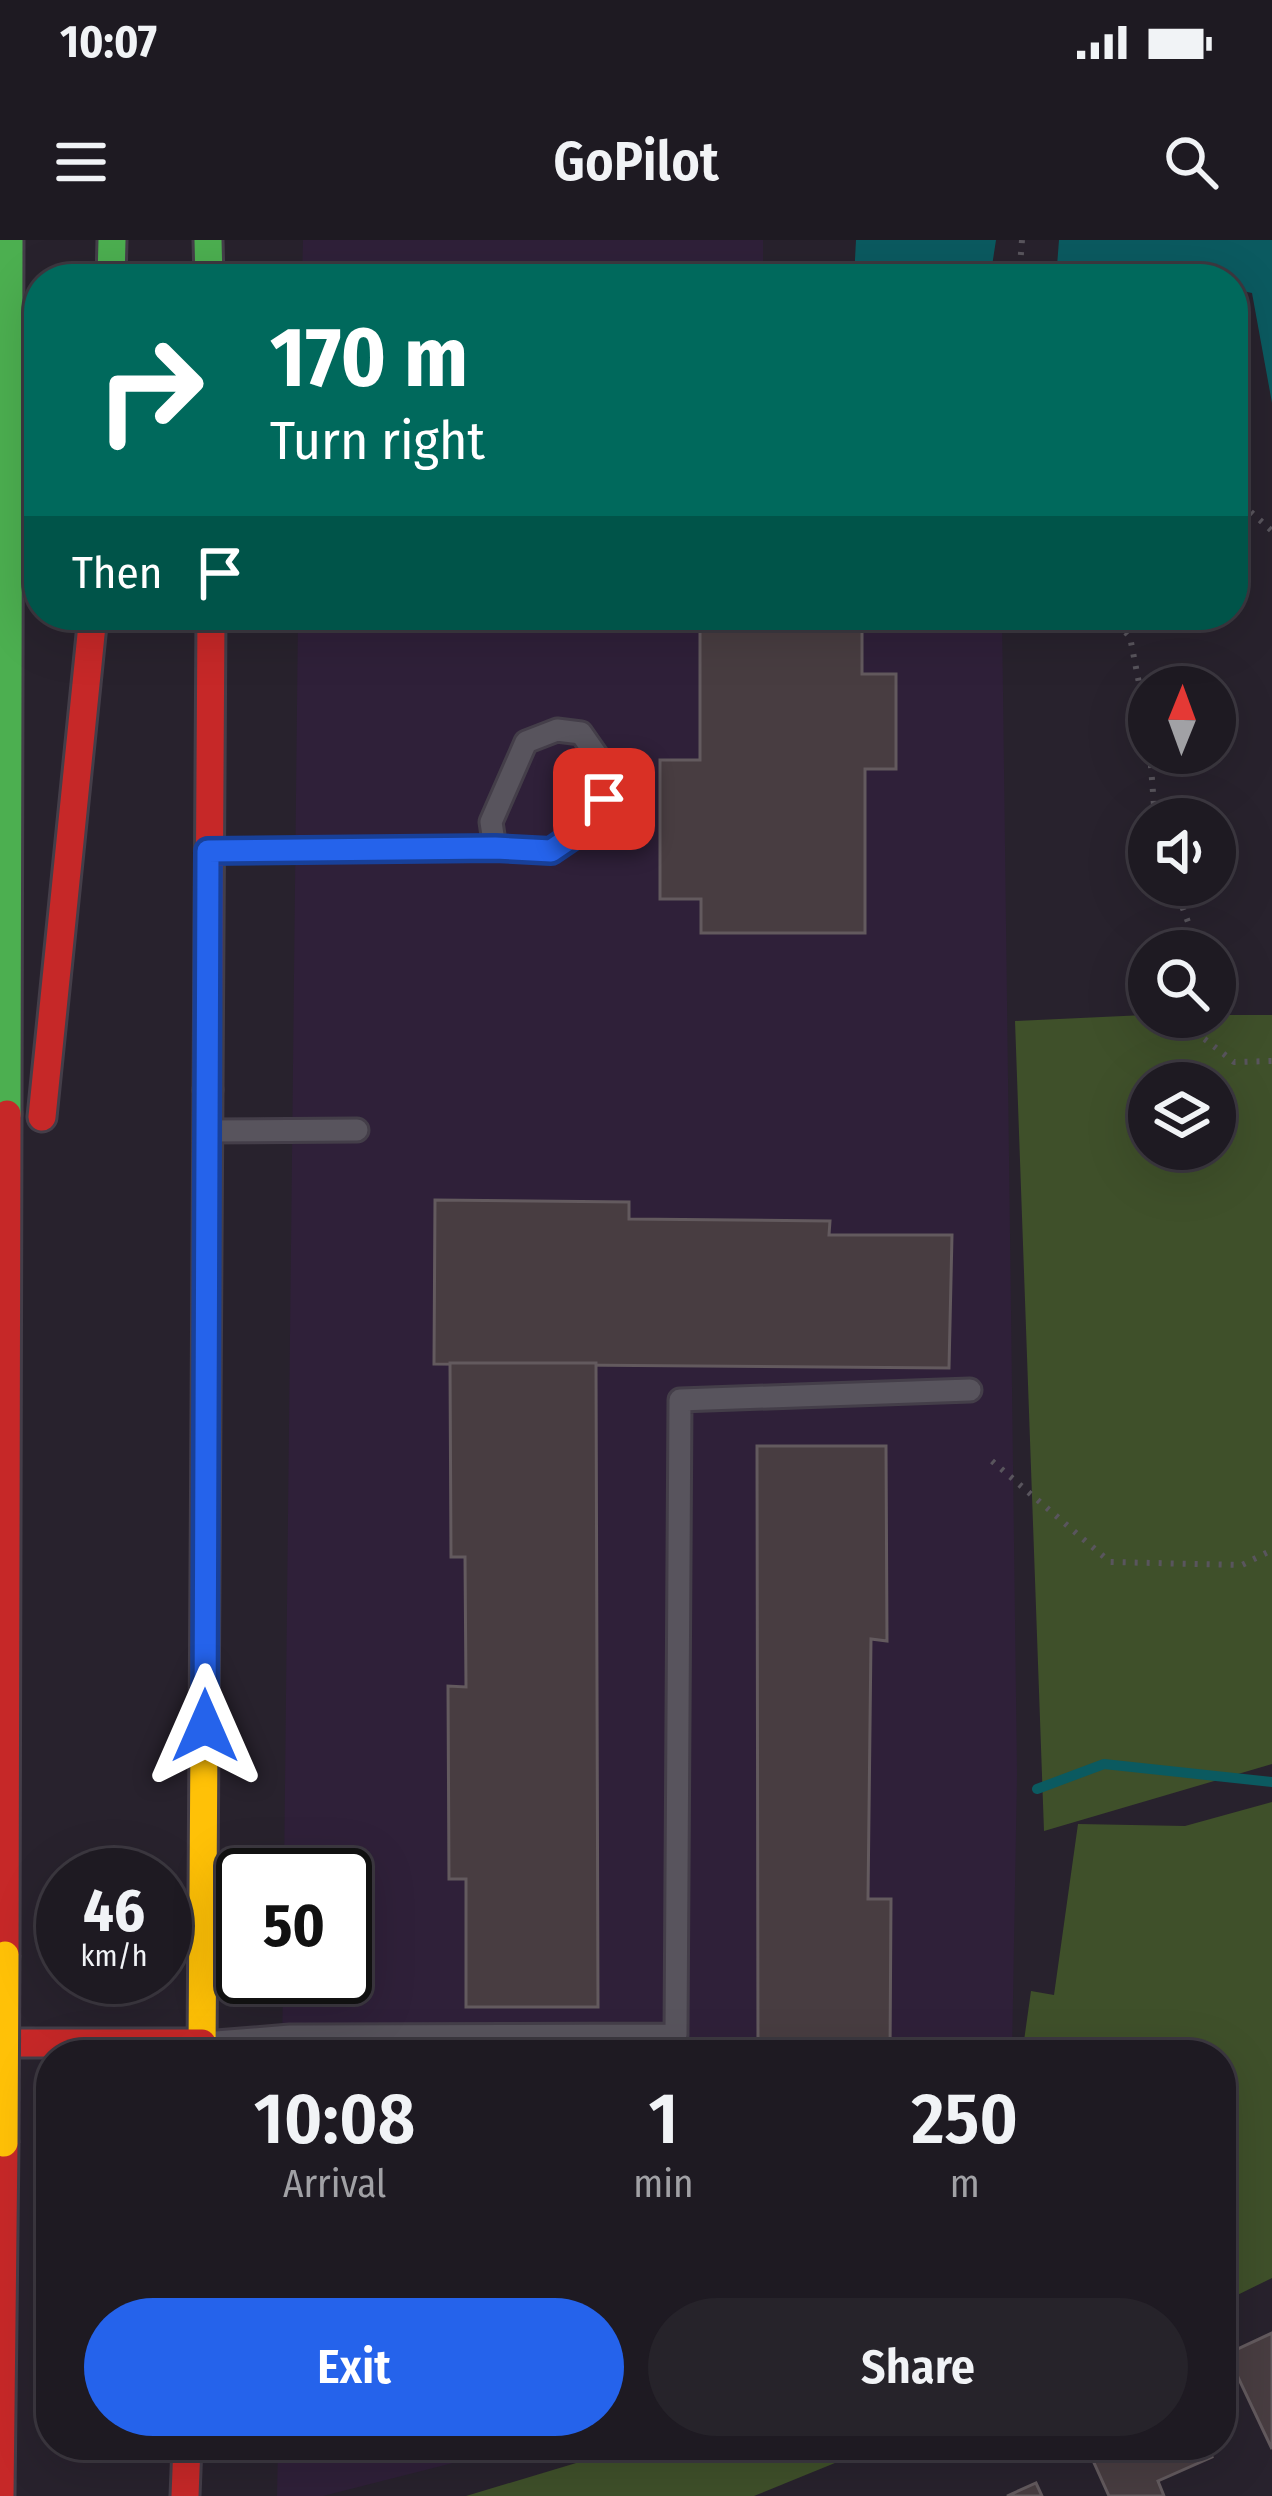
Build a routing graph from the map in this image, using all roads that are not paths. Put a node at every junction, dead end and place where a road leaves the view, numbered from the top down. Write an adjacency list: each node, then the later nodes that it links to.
1 (8, 240): 11 (main road)
2 (91, 630): 8 (main road)
3 (211, 630): 5 (main road)
4 (495, 848): 4 (lane); 5 (lane)
5 (208, 851): 7 (main road)
6 (357, 1130): 7 (lane)
7 (208, 1131): 12 (main road)
8 (38, 1149)
9 (33, 1197): 11 (main road)
10 (970, 1390): 13 (lane)
11 (7, 1497): 17 (main road, bridge)
12 (202, 2040)
13 (263, 2040)
14 (0, 2043): 15 (main road)
15 (36, 2044)
16 (186, 2460): 18 (main road)
17 (0, 2496)
18 (185, 2496)

